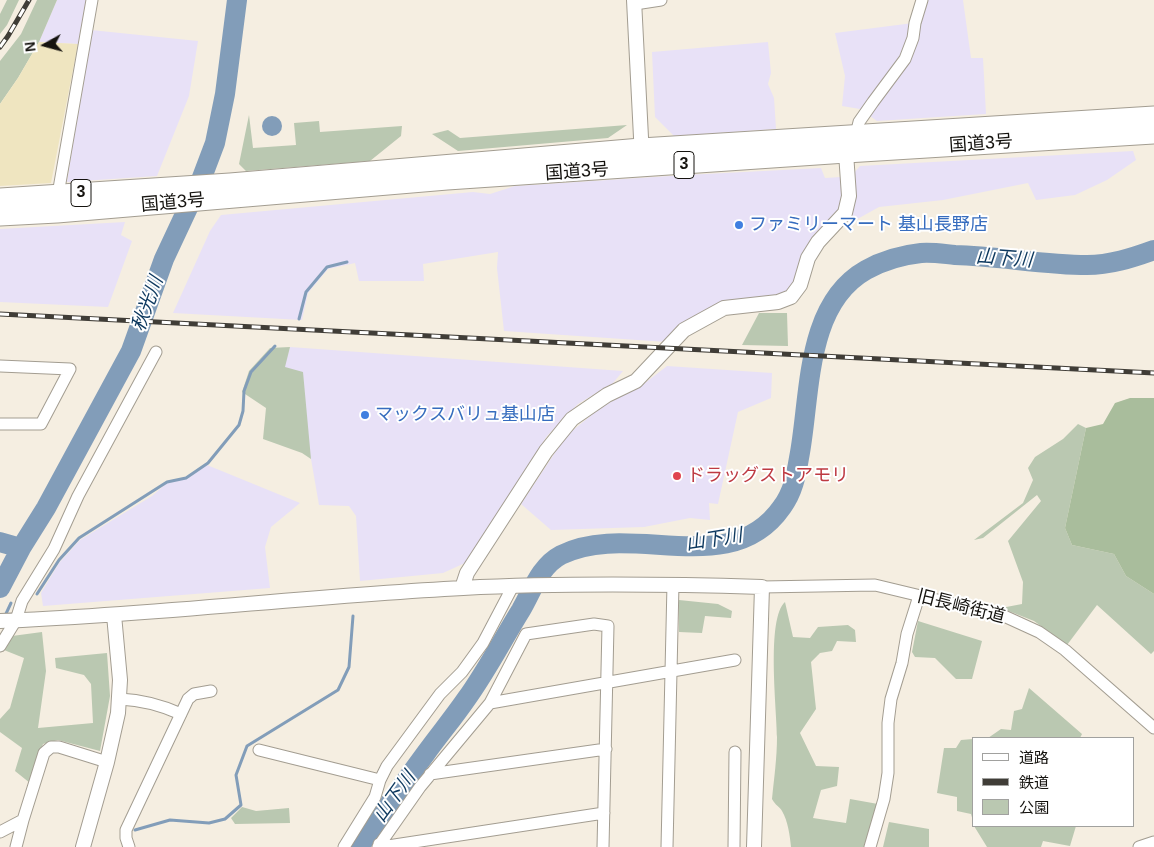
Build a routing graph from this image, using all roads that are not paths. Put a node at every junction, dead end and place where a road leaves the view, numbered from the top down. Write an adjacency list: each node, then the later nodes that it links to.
1 (92, 0): 11 (street)
2 (661, 0): 4 (street)
3 (922, 0): 7 (street)
4 (635, 2): 8 (street)
5 (1154, 116): 7 (highway, 国道3号 / 3)
6 (1154, 134): 9 (highway, 国道3号 / 3)
7 (857, 135): 8 (highway, 国道3号 / 3); 9 (street)
8 (641, 148): 10 (street); 12 (highway, 国道3号 / 3)
9 (846, 153): 10 (highway, 国道3号 / 3); 22 (street)
10 (643, 168): 12 (highway, 国道3号 / 3)
11 (56, 194): 12 (highway, 国道3号 / 3); 13 (highway, 国道3号 / 3); 14 (street)
12 (158, 196): 14 (highway, 国道3号 / 3)
13 (0, 198)
14 (57, 213): 15 (highway, 国道3号 / 3)
15 (0, 216)
16 (156, 352): 25 (street)
17 (0, 366): 18 (street)
18 (0, 424)
19 (673, 584): 20 (street); 21 (street); 28 (street)
20 (516, 586): 22 (street); 40 (street)
21 (762, 587): 23 (street, 旧長崎街道); 53 (street)
22 (462, 588): 24 (street)
23 (919, 596): 34 (street, 旧長崎街道); 54 (street)
24 (114, 615): 25 (street); 31 (street)
25 (9, 620): 26 (street)
26 (0, 646)
27 (735, 660): 28 (street)
28 (671, 671): 29 (street); 51 (street)
29 (608, 683): 32 (street); 32 (street); 35 (street)
30 (211, 691): 33 (street)
31 (120, 698): 33 (street); 38 (street)
32 (490, 703): 39 (street)
33 (181, 714): 48 (street)
34 (1154, 728)
35 (606, 749): 39 (street); 41 (street)
36 (259, 750): 40 (street)
37 (735, 752): 52 (street)
38 (108, 762): 42 (street); 47 (street)
39 (430, 774): 45 (street)
40 (380, 780): 49 (street)
41 (604, 813): 45 (street); 50 (street)
42 (23, 820): 43 (street); 46 (street)
43 (0, 832)
44 (1154, 842): 55 (street)
45 (379, 846)
46 (16, 847)
47 (83, 847)
48 (129, 847)
49 (344, 847)
50 (603, 847)
51 (668, 847)
52 (734, 847)
53 (754, 847)
54 (870, 847)
55 (1139, 847)

